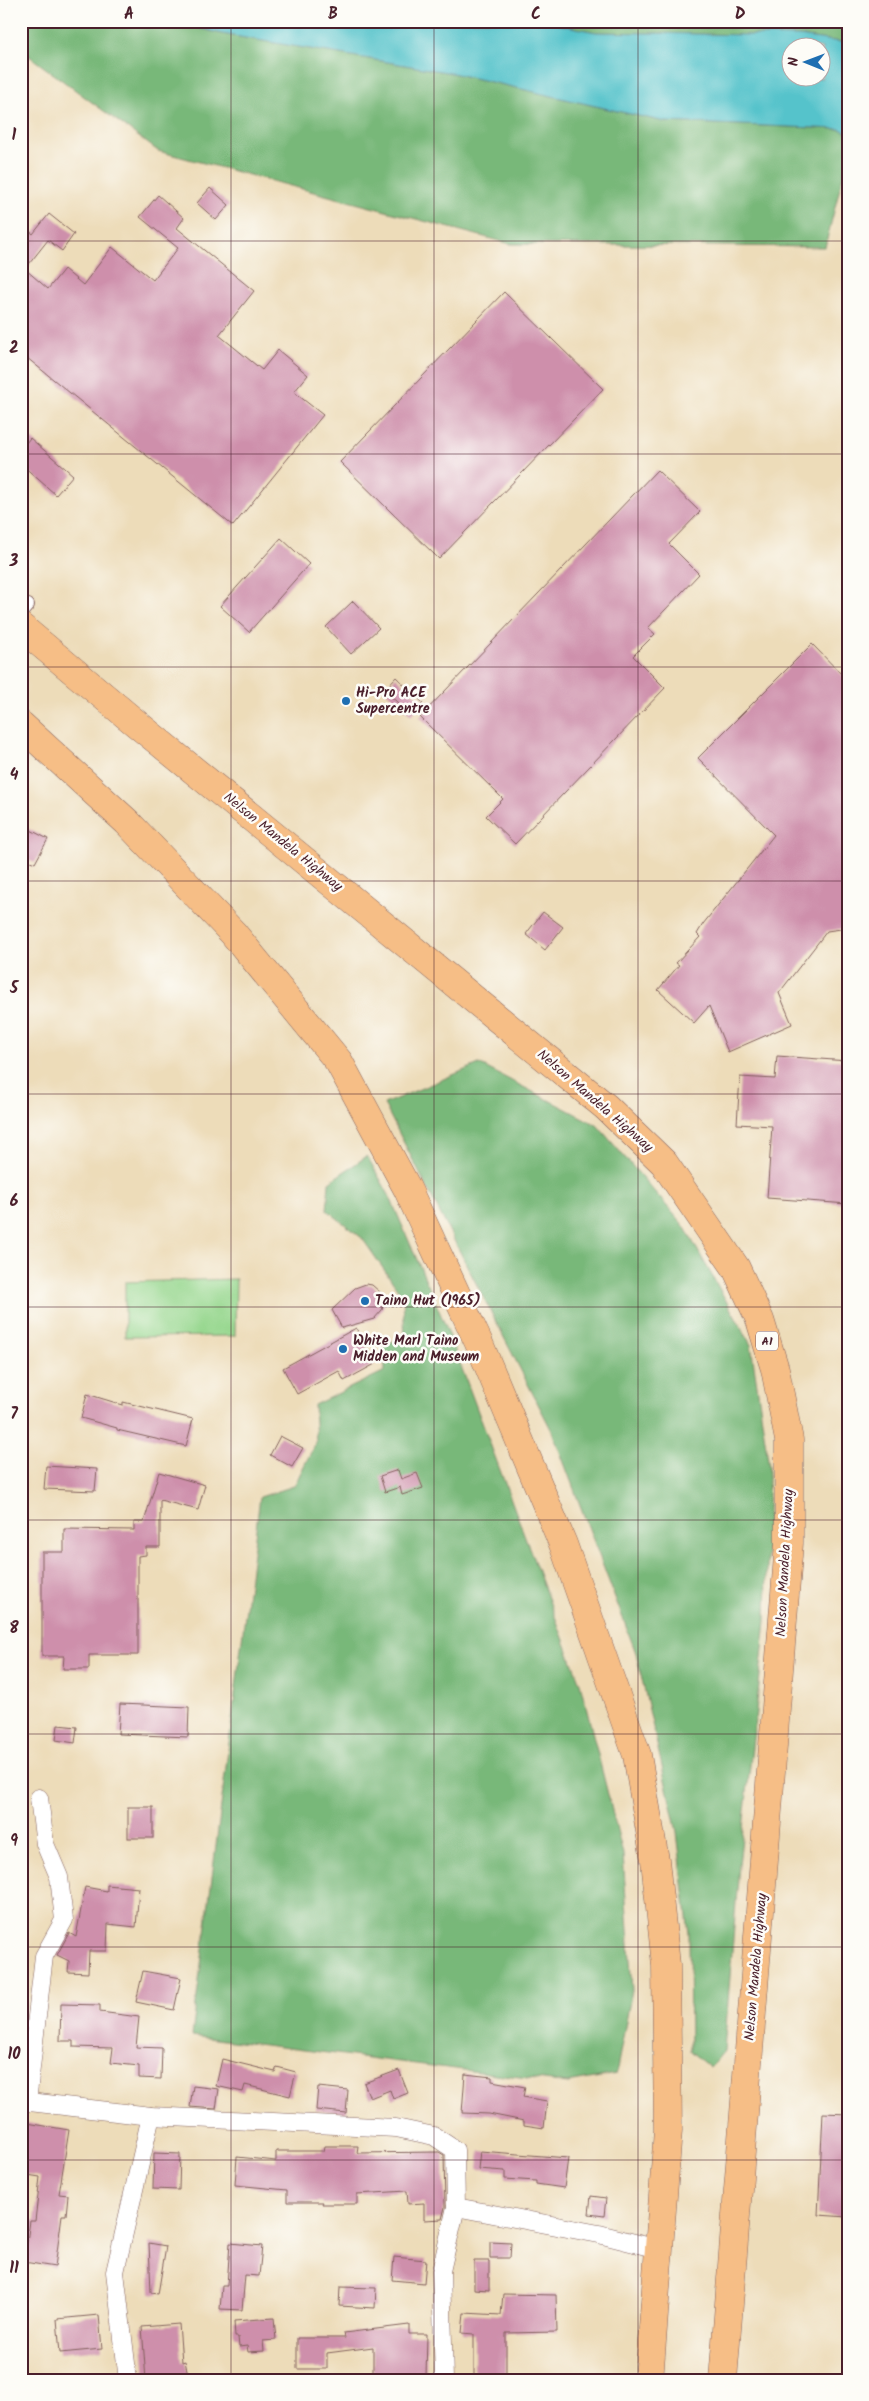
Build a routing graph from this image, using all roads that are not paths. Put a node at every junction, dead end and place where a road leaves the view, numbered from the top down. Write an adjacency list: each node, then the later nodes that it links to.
1 (23, 620): 11 (highway, Nelson Mandela Highway / A1)
2 (21, 725): 7 (highway)
3 (39, 1798): 4 (street)
4 (24, 2102): 5 (street)
5 (150, 2116): 6 (street); 8 (street)
6 (456, 2207): 7 (street); 9 (street)
7 (652, 2264): 10 (highway)
8 (128, 2380)
9 (444, 2380)
10 (649, 2380)
11 (723, 2380)

